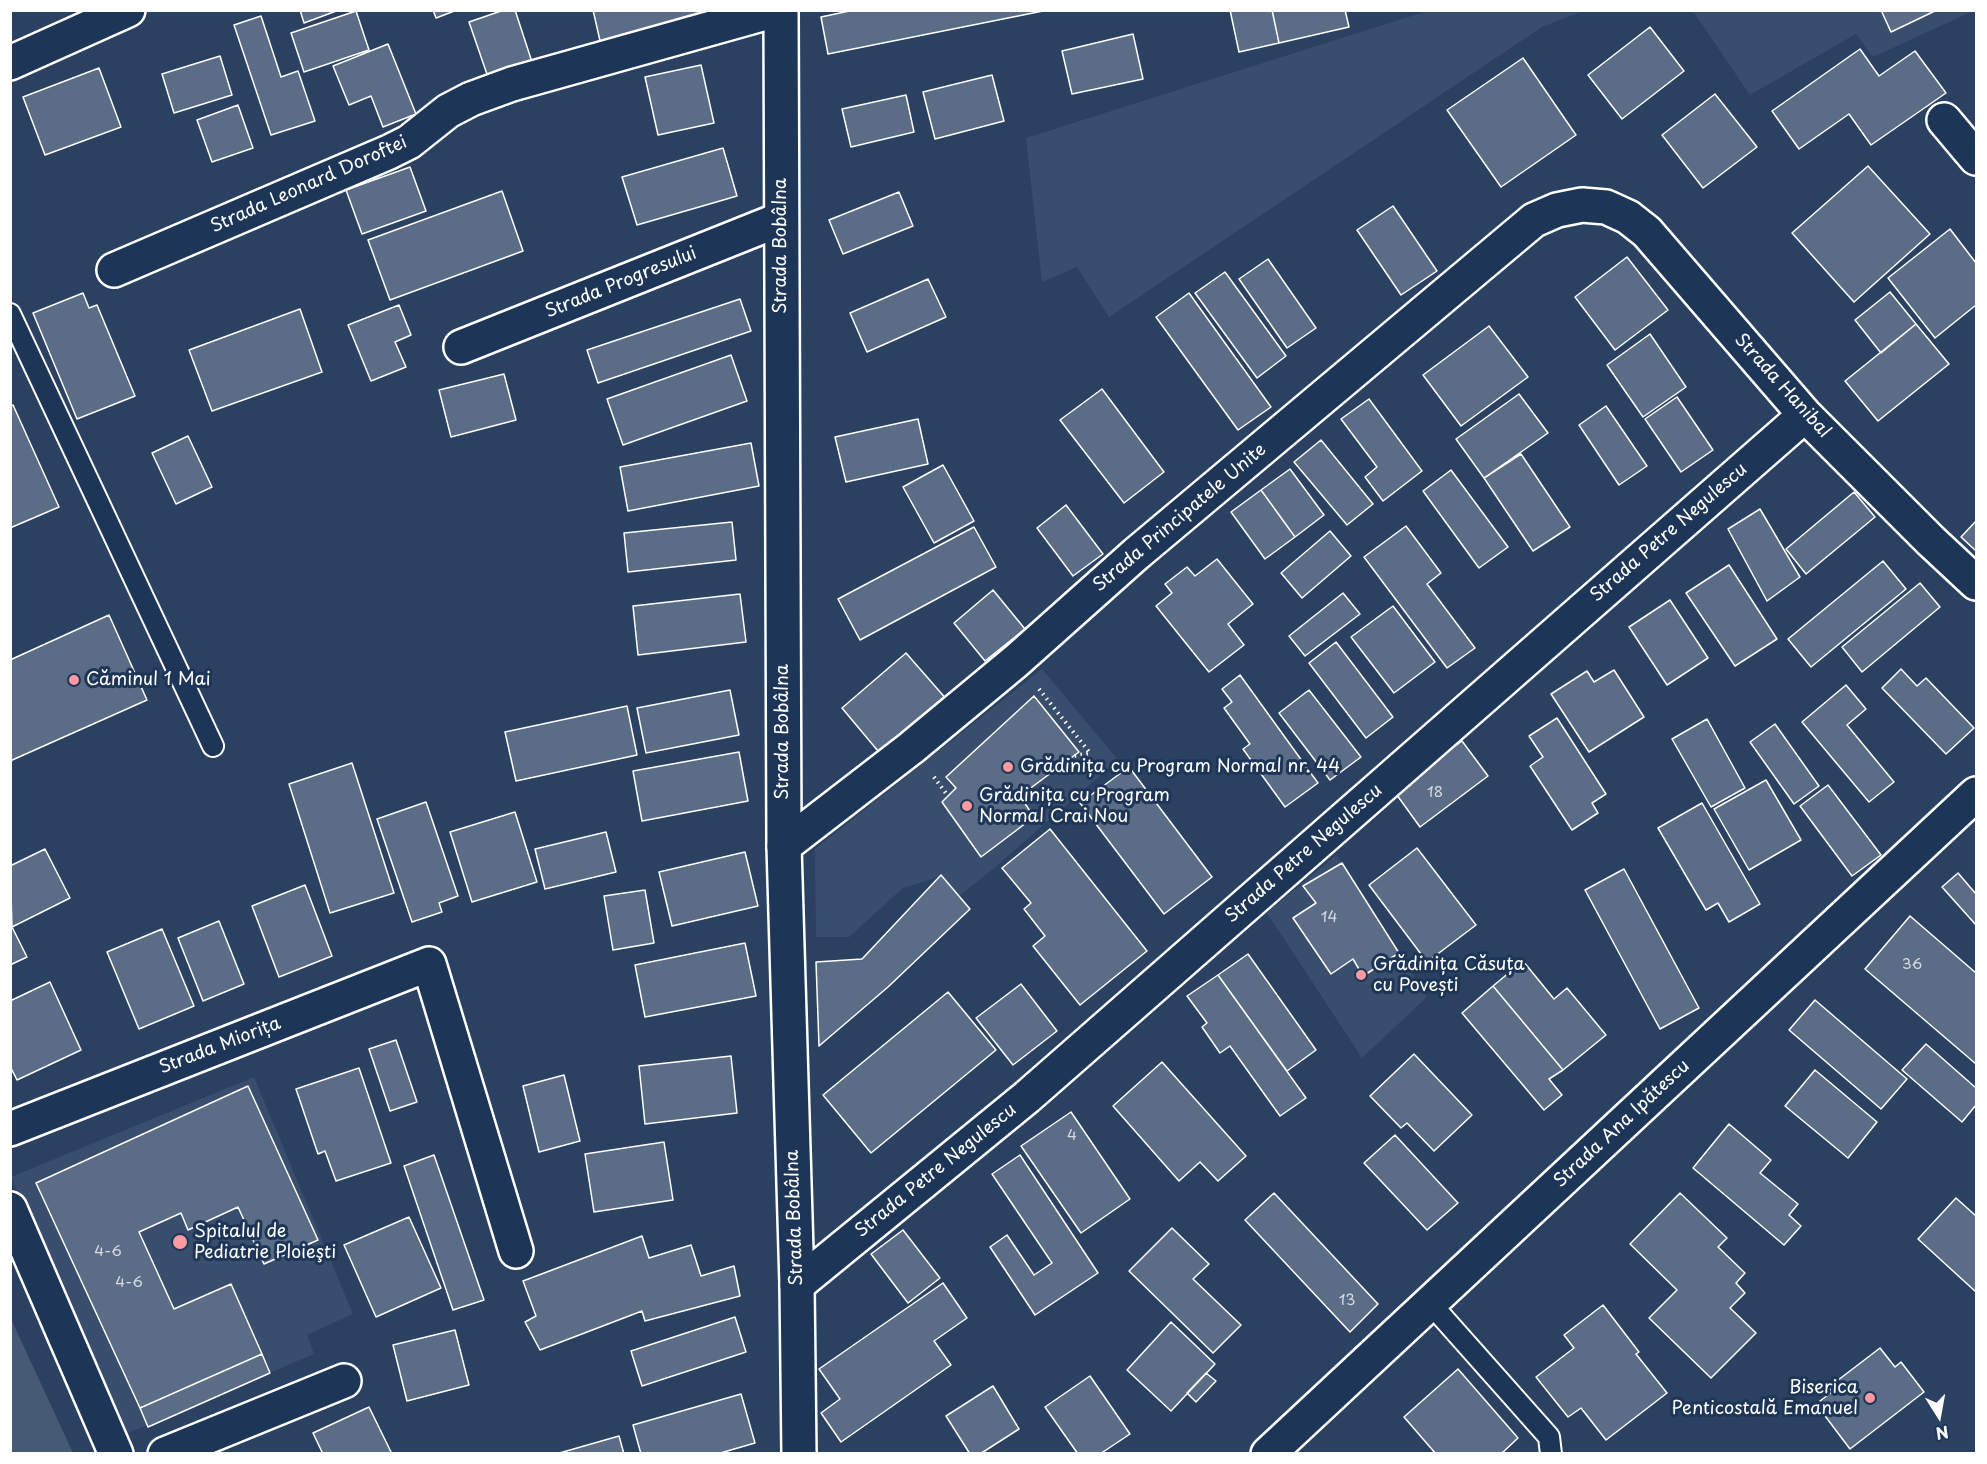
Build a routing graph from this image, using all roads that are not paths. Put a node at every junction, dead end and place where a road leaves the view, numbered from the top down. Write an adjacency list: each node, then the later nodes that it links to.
1 (128, 10): 4 (street)
2 (776, 10): 9 (street, Strada Leonard Doroftei)
3 (781, 10): 8 (street, Strada Bobâlna)
4 (10, 63)
5 (1944, 120): 6 (street)
6 (1977, 158)
7 (1582, 205): 12 (street, Strada Hanibal); 16 (street, Strada Principatele Unite)
8 (781, 219): 11 (street, Strada Progresului); 16 (street, Strada Bobâlna)
9 (114, 270)
10 (10, 314): 14 (lane)
11 (461, 347)
12 (1805, 415): 13 (street, Strada Hanibal); 20 (street, Strada Petre Negulescu)
13 (1977, 583)
14 (213, 746)
15 (1977, 794): 21 (street, Strada Ana Ipătescu)
16 (784, 846): 20 (street, Strada Bobâlna)
17 (10, 1129): 19 (street, Strada Miorița)
18 (10, 1209): 23 (street)
19 (516, 1251)
20 (797, 1285): 25 (street, Strada Bobâlna)
21 (1430, 1303): 26 (street, Strada Ana Ipătescu); 27 (lane)
22 (344, 1381): 24 (street)
23 (116, 1454)
24 (165, 1454)
25 (799, 1454)
26 (1268, 1454)
27 (1551, 1454)

